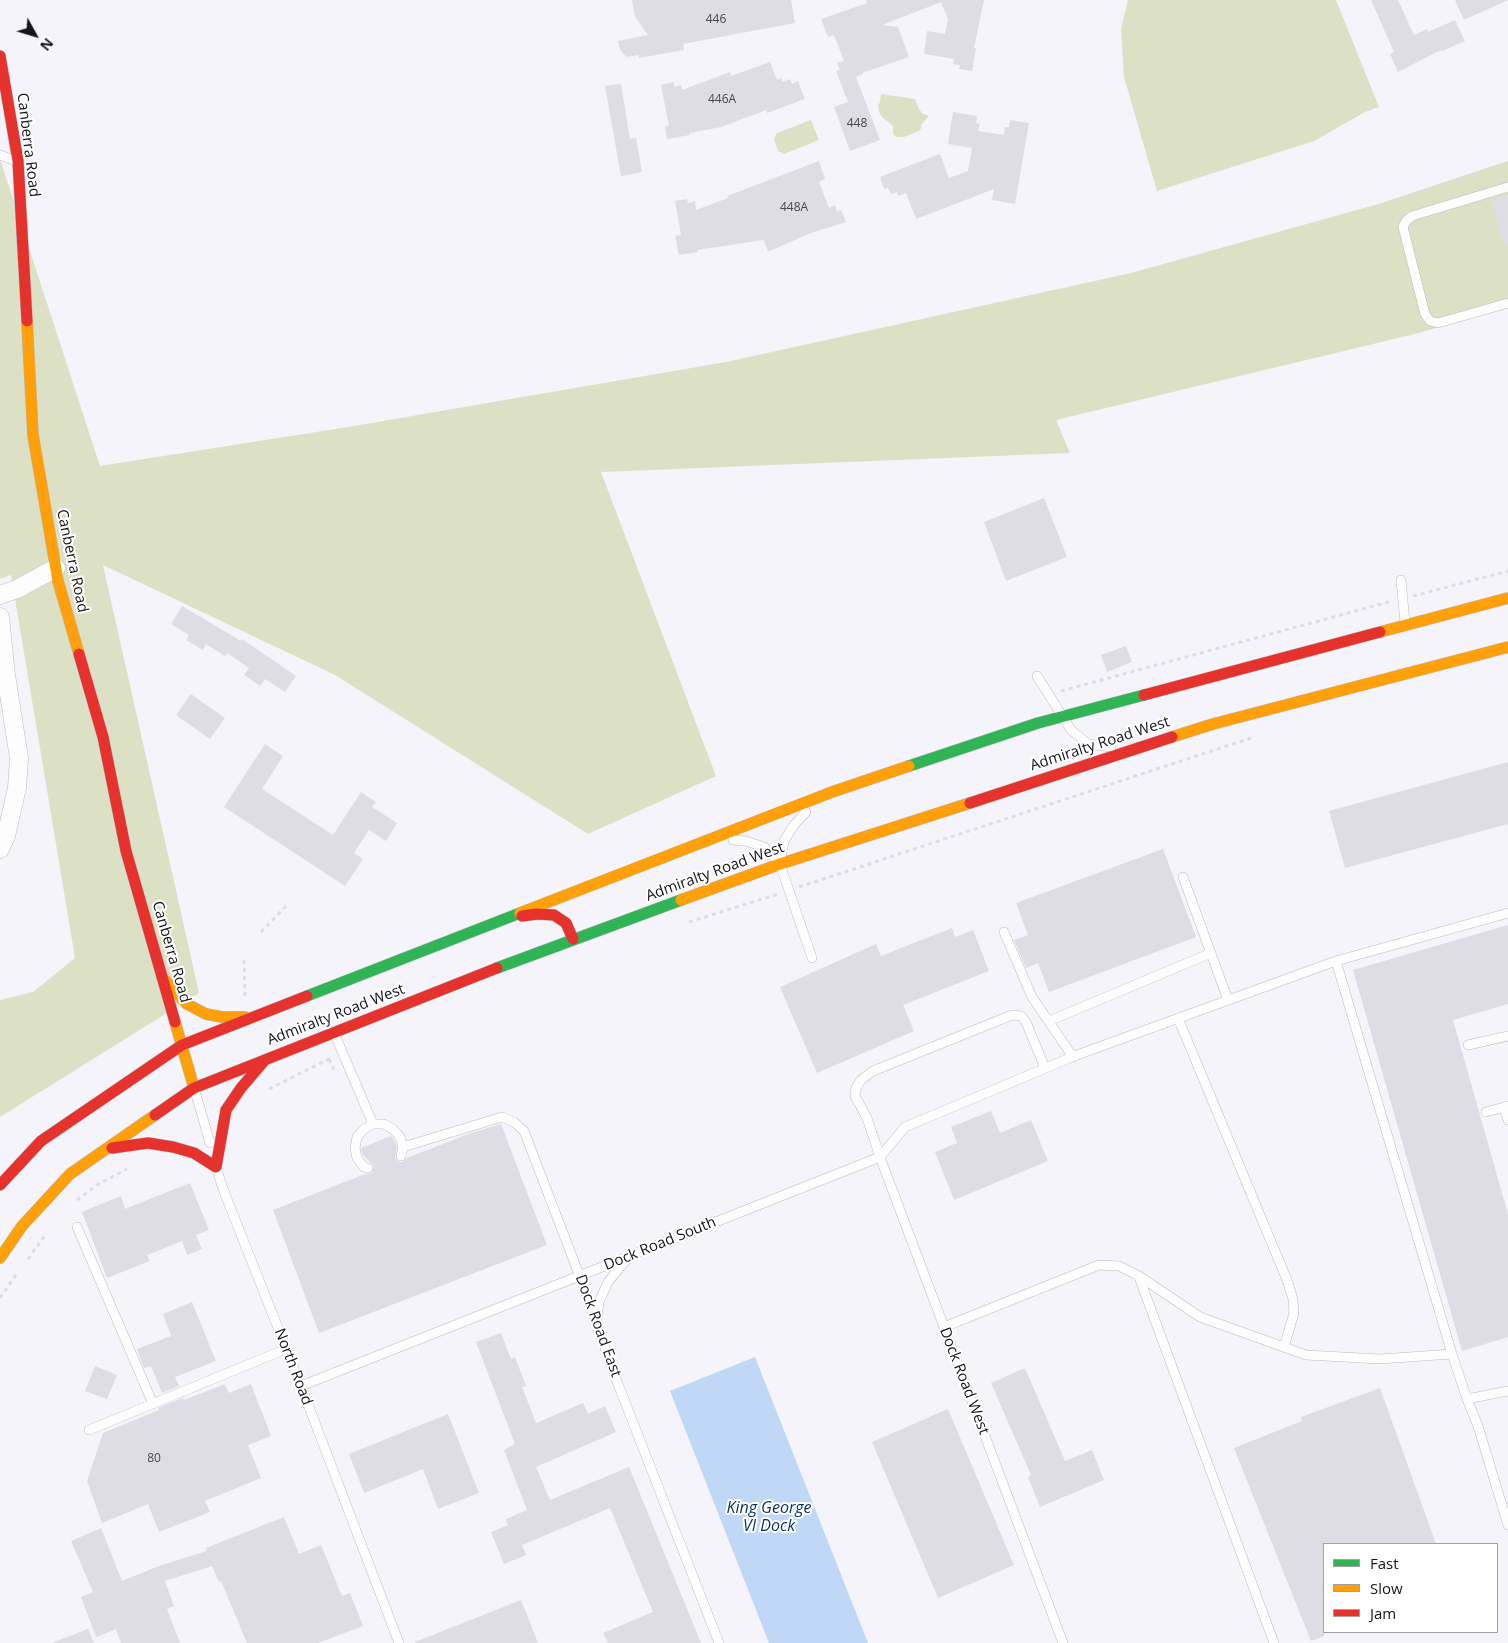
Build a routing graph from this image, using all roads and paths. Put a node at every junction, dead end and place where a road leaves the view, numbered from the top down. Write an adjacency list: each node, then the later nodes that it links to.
1 (0, 56): 3 (main road, Canberra Road)
2 (0, 155): 3 (lane)
3 (18, 161): 6 (main road, Canberra Road)
4 (1508, 187): 5 (lane)
5 (1508, 304)
6 (56, 568): 8 (street); 34 (main road, Canberra Road)
7 (1401, 580): 11 (lane)
8 (0, 595)
9 (1508, 598): 11 (main road, Admiralty Road West)
10 (0, 617): 19 (street)
11 (1405, 627): 14 (main road, Admiralty Road West)
12 (1508, 648): 16 (main road, Admiralty Road West)
13 (1037, 676): 14 (lane)
14 (1062, 716): 16 (lane); 17 (main road, Admiralty Road West)
15 (1258, 736): 22 (path)
16 (1144, 746): 20 (main road, Admiralty Road West)
17 (832, 792): 18 (main road, Admiralty Road West); 20 (lane)
18 (708, 840): 20 (lane); 25 (main road, Admiralty Road West)
19 (0, 848)
20 (780, 864): 22 (lane); 29 (main road, Admiralty Road West)
21 (1183, 877): 30 (lane)
22 (789, 890): 26 (path); 31 (lane)
23 (287, 904): 27 (path)
24 (1508, 913): 33 (lane)
25 (499, 921): 29 (main road); 37 (main road, Admiralty Road West)
26 (688, 922)
27 (261, 932)
28 (1004, 932): 39 (lane)
29 (573, 939): 40 (main road, Admiralty Road West)
30 (1211, 953): 36 (lane); 39 (lane)
31 (812, 958)
32 (244, 960): 35 (path)
33 (1336, 961): 36 (lane); 68 (lane)
34 (162, 977): 37 (main road); 42 (main road, Canberra Road)
35 (246, 996)
36 (1228, 1000): 38 (lane)
37 (252, 1017): 42 (main road, Admiralty Road West)
38 (1178, 1018): 45 (lane); 66 (lane)
39 (1049, 1021): 45 (lane)
40 (334, 1032): 44 (lane); 46 (main road, Admiralty Road West)
41 (1508, 1036): 43 (lane)
42 (182, 1045): 48 (main road, Canberra Road); 58 (main road, Admiralty Road West)
43 (1468, 1045)
44 (343, 1052): 49 (path); 53 (lane)
45 (1072, 1057): 47 (lane)
46 (267, 1058): 48 (main road, Admiralty Road West); 56 (main road)
47 (1045, 1068): 55 (lane); 55 (lane, Dock Road West)
48 (194, 1088): 54 (main road, Admiralty Road West); 56 (lane, North Road)
49 (267, 1090)
50 (1506, 1106): 51 (lane); 52 (lane)
51 (1486, 1112)
52 (1508, 1120)
53 (373, 1124): 57 (lane); 63 (lane, Dock Road East)
54 (105, 1149): 56 (main road); 61 (main road, Admiralty Road West)
55 (880, 1157): 60 (lane, Dock Road South); 65 (lane, Dock Road West)
56 (216, 1167): 67 (lane, North Road)
57 (368, 1168)
58 (0, 1185)
59 (77, 1227): 72 (lane)
60 (629, 1257): 63 (lane, Dock Road South); 64 (lane)
61 (0, 1258)
62 (1139, 1276): 65 (lane); 66 (lane); 78 (lane)
63 (580, 1277): 64 (lane, Dock Road East); 69 (lane, Dock Road South)
64 (596, 1322): 76 (lane, Dock Road East)
65 (944, 1327): 77 (lane, Dock Road West)
66 (1284, 1347): 68 (lane)
67 (286, 1349): 69 (lane, North Road); 72 (lane)
68 (1452, 1354): 71 (lane)
69 (300, 1386): 75 (lane, North Road)
70 (1508, 1391): 71 (lane)
71 (1467, 1399): 74 (lane)
72 (154, 1404): 73 (lane)
73 (89, 1430)
74 (1508, 1525)
75 (399, 1643)
76 (719, 1643)
77 (1063, 1643)
78 (1274, 1643)

